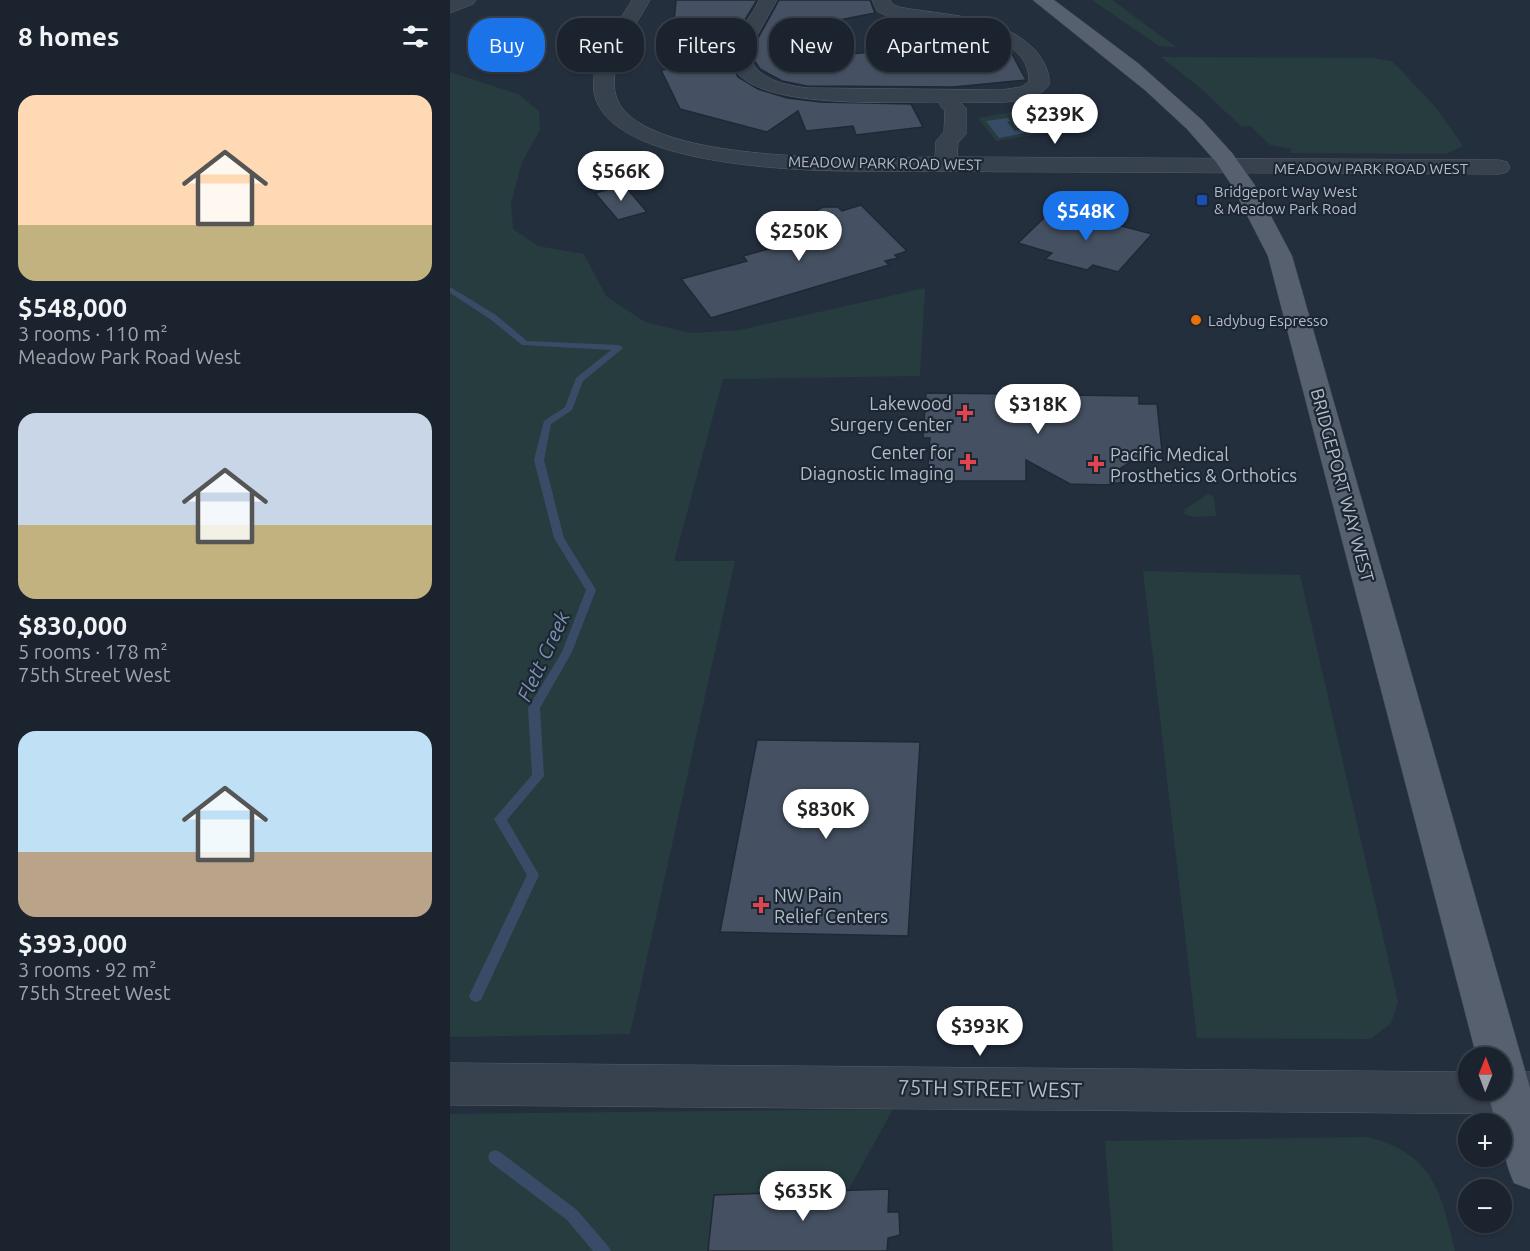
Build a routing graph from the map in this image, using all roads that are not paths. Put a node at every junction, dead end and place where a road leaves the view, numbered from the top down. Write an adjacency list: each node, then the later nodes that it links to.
1 (467, 0): 6 (street)
2 (641, 0): 8 (street, MEADOW PARK ROAD WEST)
3 (768, 0): 7 (street)
4 (881, 0): 7 (street)
5 (1042, 0): 10 (main road, BRIDGEPORT WAY WEST)
6 (450, 8)
7 (948, 100): 8 (street)
8 (946, 164): 10 (street, MEADOW PARK ROAD WEST)
9 (1499, 167): 10 (street, MEADOW PARK ROAD WEST)
10 (1231, 168): 11 (main road, BRIDGEPORT WAY WEST)
11 (1502, 1047)
12 (1458, 1077): 13 (street, 75TH STREET WEST)
13 (450, 1084)
14 (1512, 1086): 15 (main road, BRIDGEPORT WAY WEST)
15 (1530, 1167)

